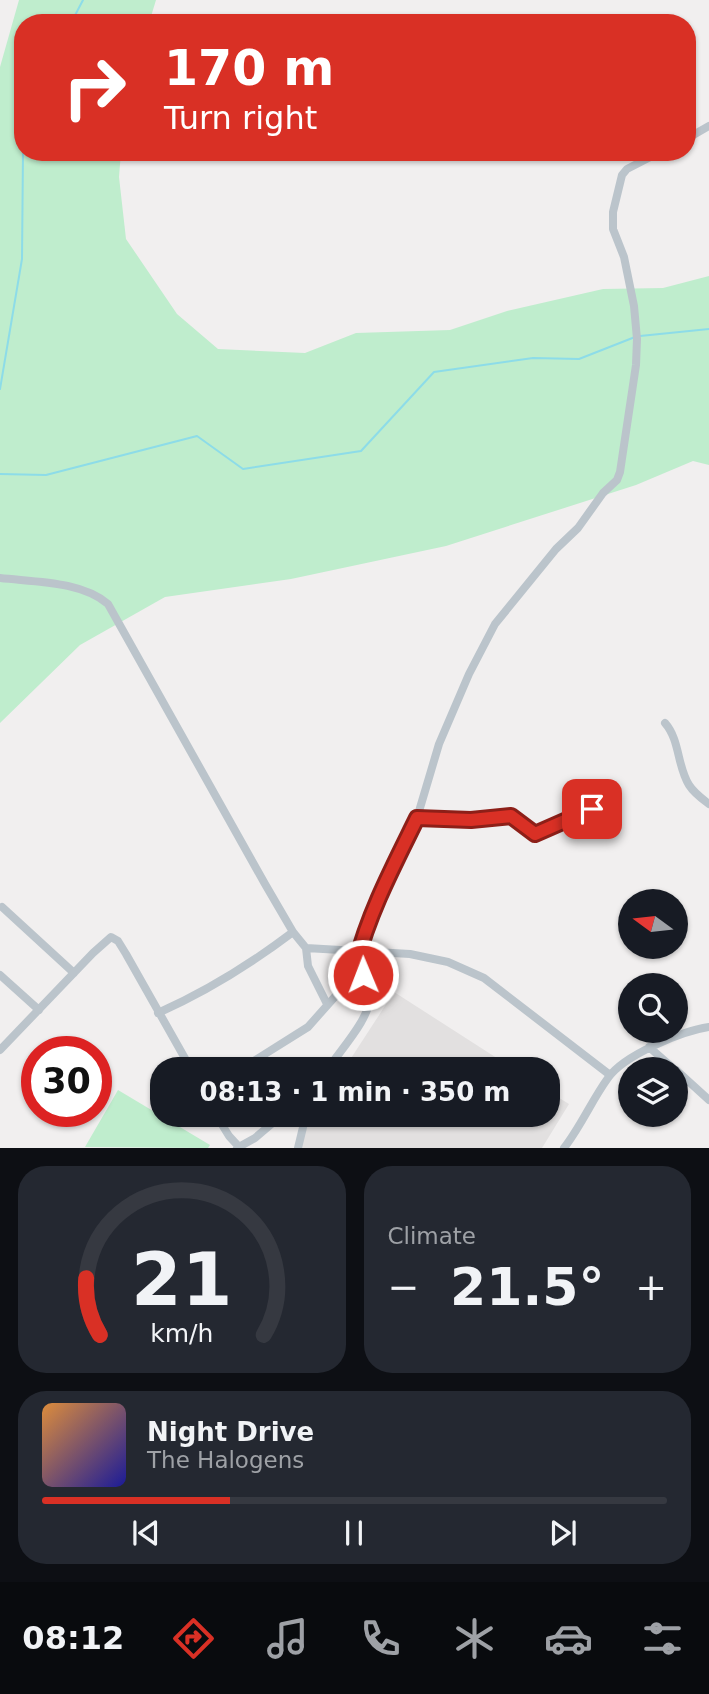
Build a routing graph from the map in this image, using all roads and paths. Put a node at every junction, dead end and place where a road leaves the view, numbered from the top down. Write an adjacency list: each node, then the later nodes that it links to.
1 (643, 161): 6 (street)
2 (0, 578): 8 (street)
3 (665, 723): 4 (street)
4 (709, 804)
5 (592, 809): 6 (street)
6 (417, 818): 10 (street)
7 (2, 907): 12 (street)
8 (293, 932): 9 (street); 16 (street)
9 (306, 948): 10 (street); 14 (street)
10 (359, 952): 11 (street); 24 (street)
11 (356, 963): 14 (street); 22 (street)
12 (74, 974): 15 (street); 16 (street)
13 (0, 975): 15 (street)
14 (327, 1004): 21 (street)
15 (39, 1010): 18 (street)
16 (158, 1013): 20 (street)
17 (709, 1027): 19 (street)
18 (2, 1044)
19 (649, 1047): 23 (street); 24 (street)
20 (184, 1057)
21 (260, 1057)
22 (336, 1057)
23 (660, 1057)
24 (610, 1075): 30 (street)
25 (688, 1082): 26 (street)
26 (709, 1101)
27 (223, 1127): 31 (street)
28 (268, 1127): 31 (street)
29 (303, 1127): 32 (street)
30 (567, 1145): 33 (street)
31 (239, 1148)
32 (298, 1148)
33 (578, 1148)

